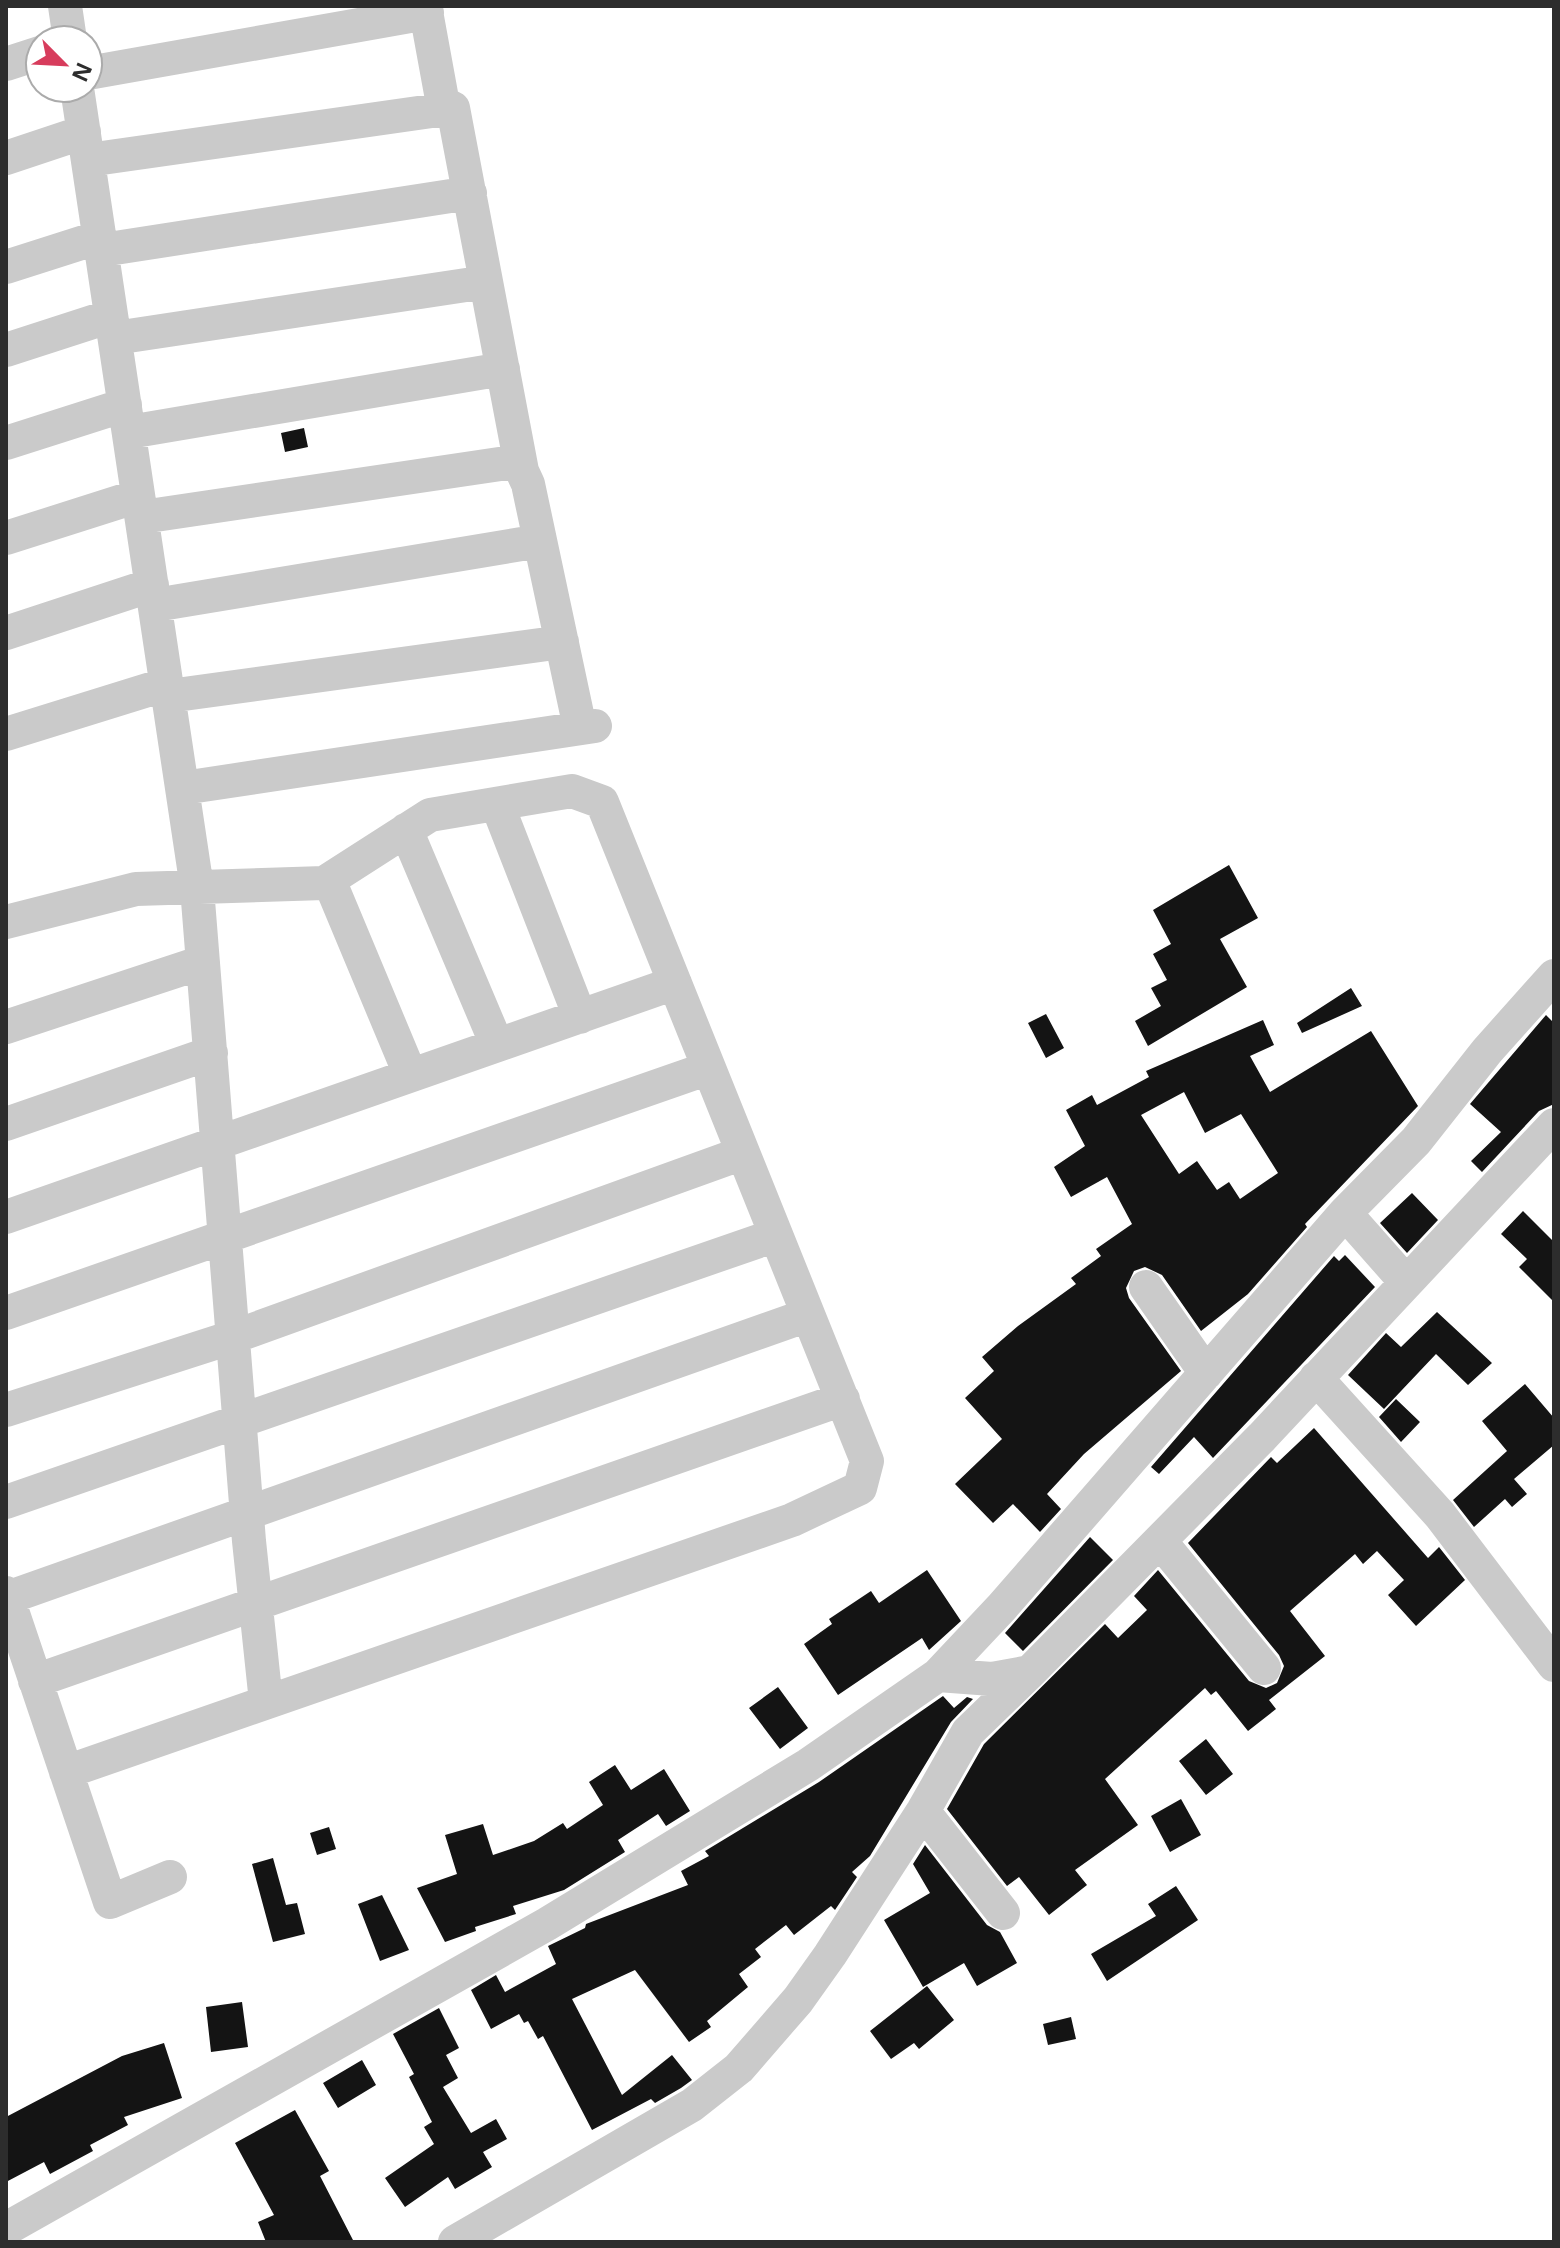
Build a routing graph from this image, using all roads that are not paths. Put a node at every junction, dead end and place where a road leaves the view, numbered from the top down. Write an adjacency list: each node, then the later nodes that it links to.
1 (426, 10): 2 (street); 4 (street)
2 (104, 70)
3 (79, 104): 5 (street)
4 (444, 110): 5 (street); 7 (street)
5 (86, 146): 6 (street); 8 (street)
6 (6, 158)
7 (470, 193): 8 (street); 10 (street)
8 (101, 244): 9 (street); 11 (street)
9 (6, 267)
10 (486, 282): 11 (street); 13 (street)
11 (113, 327): 12 (street); 14 (street)
12 (6, 350)
13 (503, 369): 14 (street); 16 (street)
14 (127, 418): 15 (street); 17 (street)
15 (6, 443)
16 (520, 461): 17 (street); 19 (street)
17 (140, 506): 18 (street); 20 (street)
18 (6, 538)
19 (540, 541): 20 (street); 22 (street)
20 (153, 595): 21 (street); 23 (street)
21 (6, 633)
22 (562, 642): 23 (street); 25 (street)
23 (168, 690): 24 (street); 25 (street)
24 (6, 734)
25 (183, 788): 29 (street)
26 (497, 804): 27 (street); 33 (street); 34 (street)
27 (406, 830): 28 (street); 36 (street)
28 (329, 880): 29 (street); 39 (street)
29 (197, 888): 30 (street); 31 (street)
30 (6, 922)
31 (203, 962): 35 (street); 37 (street)
32 (1554, 976): 44 (street)
33 (675, 983): 34 (street); 38 (street)
34 (580, 1017): 36 (street)
35 (7, 1023)
36 (497, 1045): 39 (street)
37 (211, 1053): 40 (street); 42 (street)
38 (709, 1068): 43 (street); 47 (street)
39 (410, 1074): 42 (street)
40 (6, 1124)
41 (1554, 1125): 48 (street)
42 (218, 1145): 45 (street); 47 (street)
43 (743, 1153): 46 (street); 52 (street)
44 (1345, 1213): 48 (street); 53 (street)
45 (6, 1217)
46 (776, 1235): 51 (street); 57 (street)
47 (225, 1236): 50 (street); 52 (street)
48 (1405, 1281): 54 (street)
49 (1146, 1287): 53 (street)
50 (6, 1313)
51 (808, 1315): 55 (street); 59 (street)
52 (233, 1337): 56 (street); 57 (street)
53 (1206, 1373): 66 (street)
54 (1316, 1378): 60 (street); 63 (street)
55 (843, 1399): 62 (street); 68 (street)
56 (6, 1410)
57 (240, 1421): 58 (street); 59 (street)
58 (6, 1502)
59 (247, 1513): 61 (street); 62 (street)
60 (1160, 1541): 64 (street); 65 (street)
61 (7, 1596): 67 (street)
62 (256, 1605): 67 (street); 68 (street)
63 (1554, 1665)
64 (1264, 1668)
65 (1030, 1672): 66 (street); 70 (street)
66 (938, 1675): 73 (street)
67 (35, 1681): 69 (street)
68 (266, 1702): 69 (street)
69 (66, 1772): 71 (street)
70 (923, 1811): 72 (street); 74 (street)
71 (170, 1877)
72 (1003, 1913)
73 (6, 2229)
74 (455, 2242)

